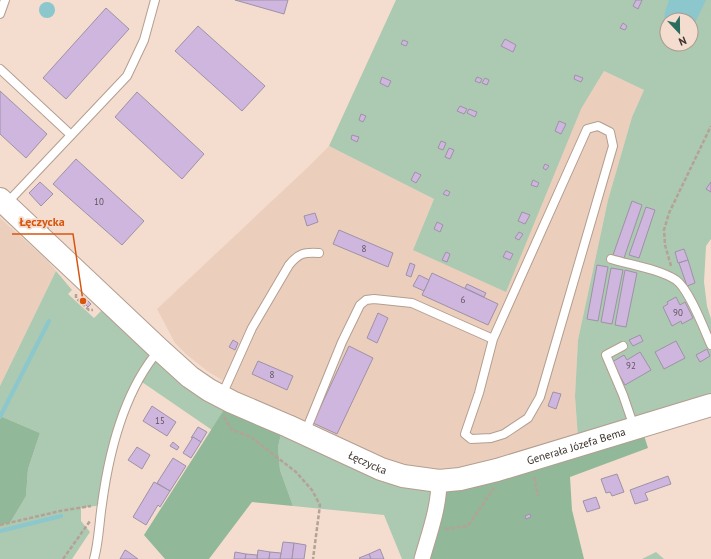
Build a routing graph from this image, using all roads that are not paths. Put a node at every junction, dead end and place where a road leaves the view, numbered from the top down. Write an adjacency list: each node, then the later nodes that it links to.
1 (5, 0): 3 (lane)
2 (156, 0): 5 (lane)
3 (0, 14)
4 (0, 69): 5 (lane)
5 (71, 134): 6 (lane)
6 (4, 206): 12 (street, Łęczycka)
7 (319, 253): 13 (lane)
8 (611, 259): 10 (lane)
9 (493, 339): 9 (lane); 16 (lane)
10 (711, 345)
11 (623, 346): 15 (lane)
12 (159, 349): 13 (street, Łęczycka); 18 (lane)
13 (221, 405): 16 (street, Łęczycka)
14 (711, 405): 15 (street, Generała Józefa Bema)
15 (634, 428): 17 (street, Generała Józefa Bema)
16 (304, 434): 17 (street, Łęczycka)
17 (439, 481): 19 (street)
18 (94, 559)
19 (422, 559)

